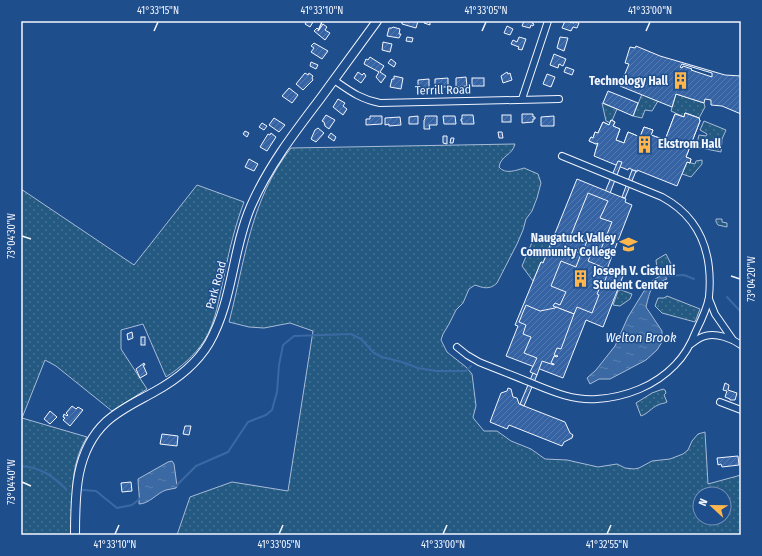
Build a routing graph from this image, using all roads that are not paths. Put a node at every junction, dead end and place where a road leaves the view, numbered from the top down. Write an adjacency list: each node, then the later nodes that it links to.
1 (377, 21): 3 (main road, Park Road)
2 (548, 21): 4 (street)
3 (334, 80): 4 (street, Terrill Road); 14 (main road, Park Road)
4 (522, 99): 5 (street, Terrill Road)
5 (559, 99)
6 (562, 156): 7 (street)
7 (708, 298): 8 (street); 9 (street)
8 (733, 340): 9 (street); 10 (street)
9 (691, 344): 11 (street)
10 (741, 345)
11 (457, 347)
12 (720, 402): 13 (street)
13 (741, 410)
14 (75, 535)

